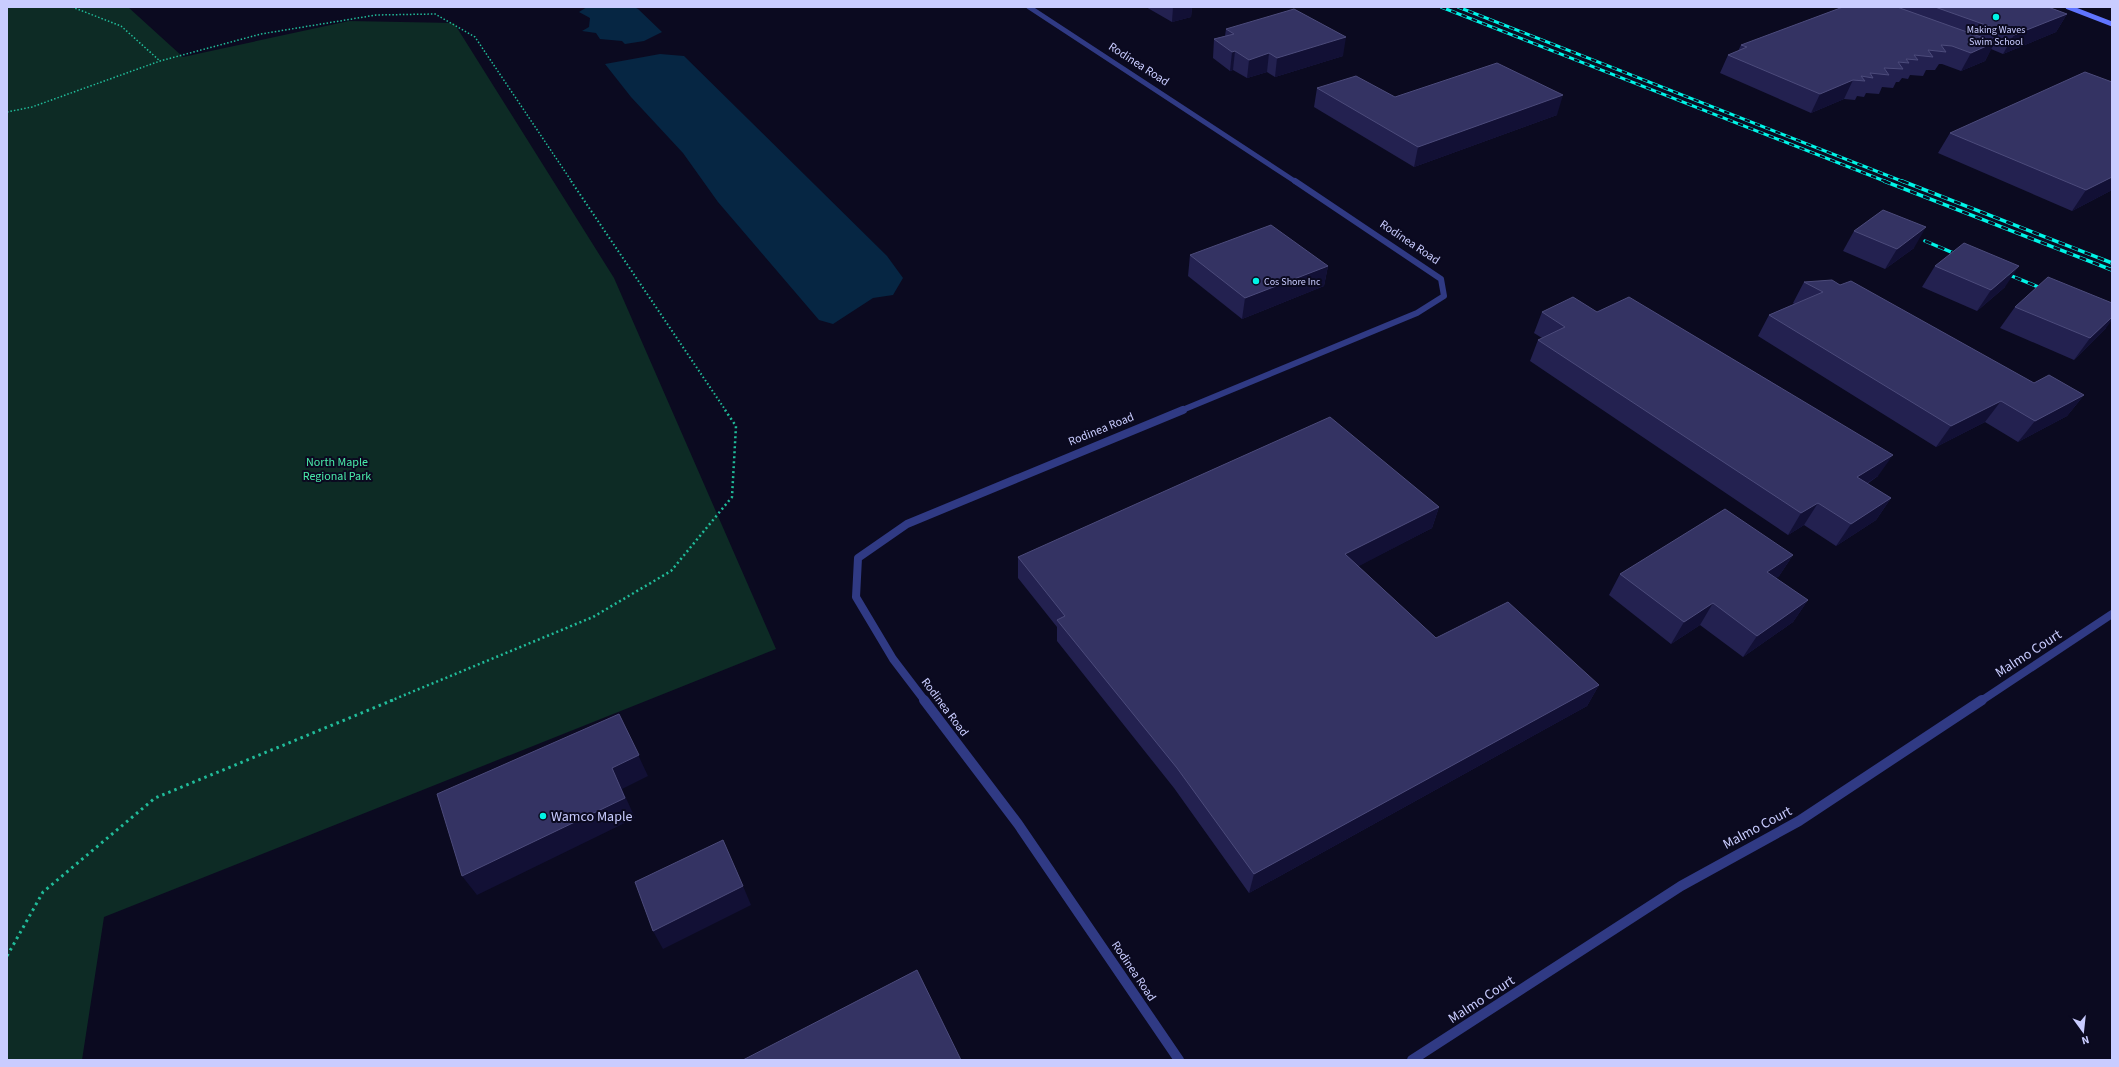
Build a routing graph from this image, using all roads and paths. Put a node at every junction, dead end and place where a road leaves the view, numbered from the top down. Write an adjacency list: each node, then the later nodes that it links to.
1 (72, 7): 5 (path)
2 (82, 7): 5 (path)
3 (1029, 7): 11 (street, Rodinea Road)
4 (2068, 7): 6 (main road)
5 (83, 11): 7 (path)
6 (2112, 24)
7 (160, 61): 8 (path); 10 (path)
8 (7, 112)
9 (2112, 614): 12 (street, Malmo Court)
10 (7, 956)
11 (1179, 1060)
12 (1412, 1060)

